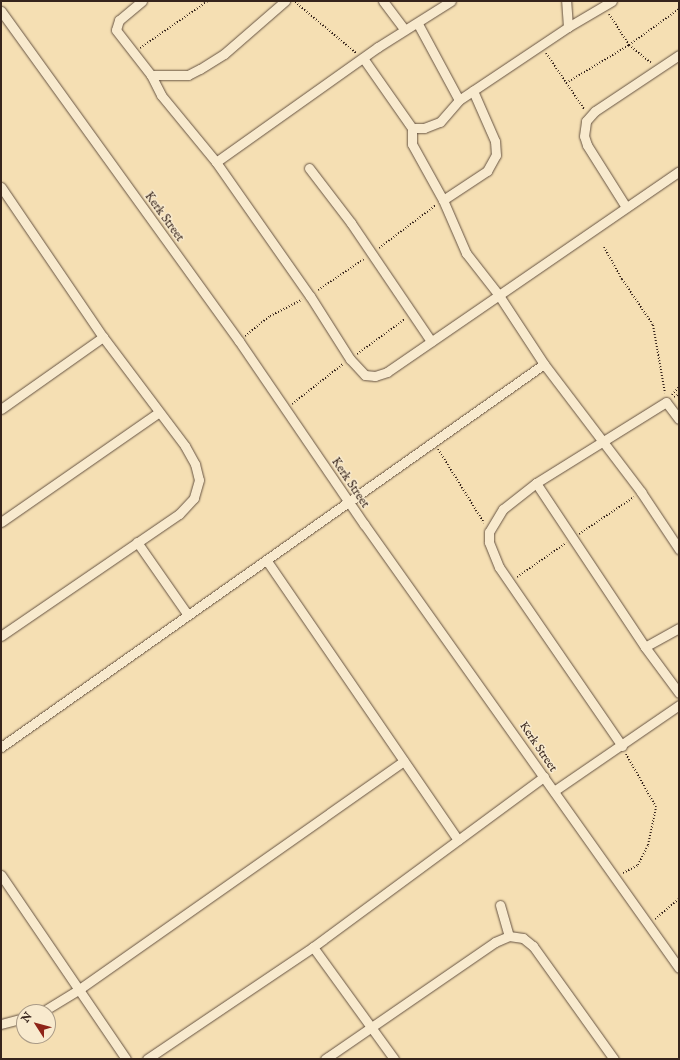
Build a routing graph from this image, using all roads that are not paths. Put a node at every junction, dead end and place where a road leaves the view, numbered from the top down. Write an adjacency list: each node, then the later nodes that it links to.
1 (142, 1): 13 (street)
2 (285, 1): 13 (street)
3 (383, 1): 10 (street)
4 (451, 1): 8 (street)
5 (566, 1): 9 (street)
6 (608, 3): 9 (street)
7 (1, 11): 32 (street, Kerk Street)
8 (418, 24): 10 (street); 15 (street)
9 (568, 27): 14 (street)
10 (405, 30): 12 (street)
11 (679, 55): 22 (street)
12 (363, 58): 16 (street); 17 (street)
13 (151, 75): 17 (street)
14 (473, 91): 15 (street); 21 (street)
15 (459, 100): 16 (street)
16 (412, 128): 21 (street)
17 (216, 162): 25 (street)
18 (308, 168): 25 (street)
19 (679, 170): 22 (street)
20 (1, 188): 24 (street)
21 (443, 200): 23 (street)
22 (626, 207): 23 (street)
23 (498, 294): 25 (street); 26 (street)
24 (103, 337): 27 (street); 28 (street)
25 (431, 341)
26 (544, 364): 30 (street); 32 (street)
27 (1, 409)
28 (158, 413): 33 (street); 34 (street)
29 (679, 419): 30 (street)
30 (603, 441): 31 (street); 35 (street)
31 (536, 483): 40 (street); 43 (street)
32 (348, 500): 36 (street); 46 (street, Kerk Street)
33 (1, 522)
34 (137, 542): 37 (street); 39 (street)
35 (679, 549)
36 (267, 561): 37 (street); 45 (street)
37 (188, 615): 44 (street)
38 (679, 628): 40 (street)
39 (1, 636)
40 (645, 648): 41 (street)
41 (679, 693)
42 (679, 705): 43 (street)
43 (622, 746): 47 (street)
44 (1, 747)
45 (404, 761): 48 (street); 54 (street)
46 (544, 777): 47 (street, Kerk Street); 48 (street)
47 (554, 791): 53 (street, Kerk Street)
48 (458, 840): 52 (street)
49 (1, 874): 54 (street)
50 (500, 905): 51 (street)
51 (509, 936): 58 (street); 63 (street)
52 (313, 947): 58 (street); 60 (street)
53 (679, 968)
54 (78, 990): 55 (street); 59 (street)
55 (55, 1004)
56 (16, 1020): 57 (street)
57 (1, 1024)
58 (369, 1027): 61 (street); 62 (street)
59 (126, 1059)
60 (147, 1059)
61 (325, 1059)
62 (394, 1059)
63 (614, 1059)

